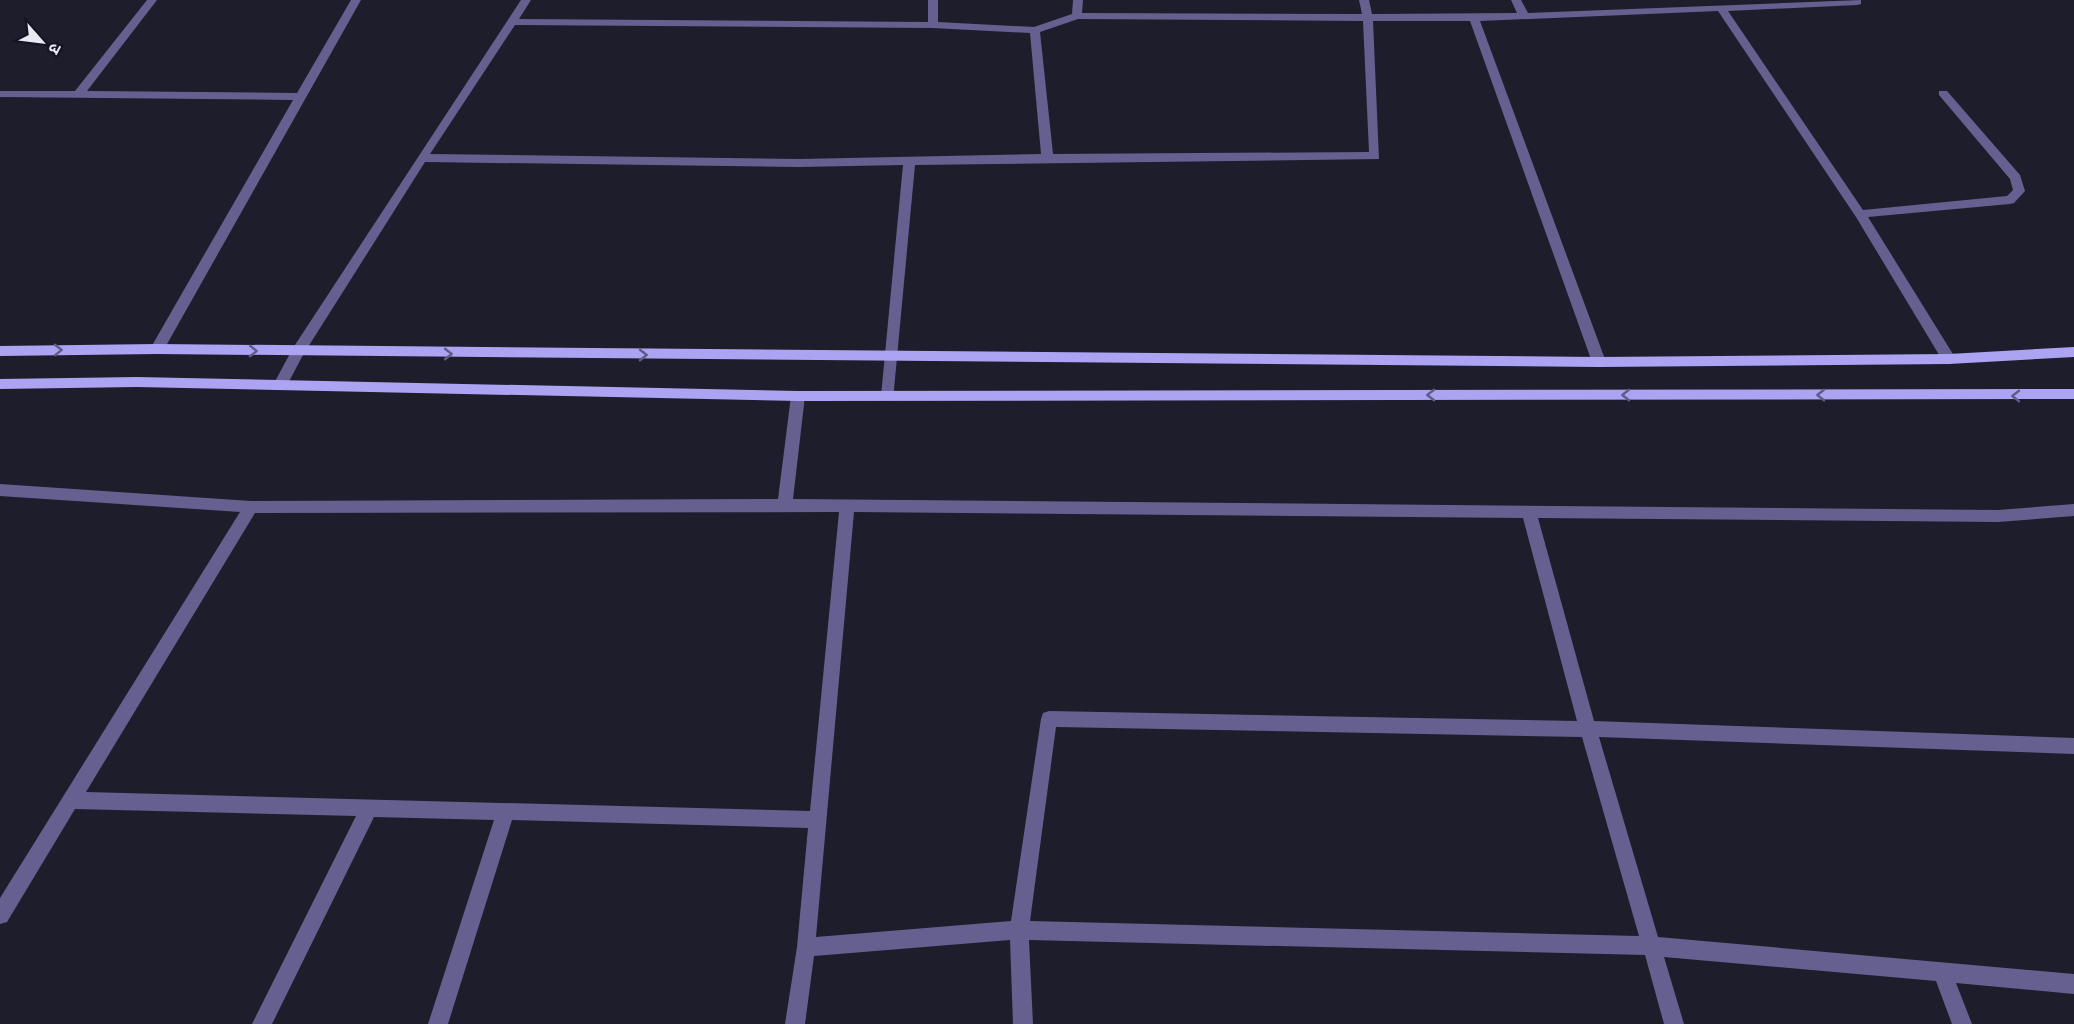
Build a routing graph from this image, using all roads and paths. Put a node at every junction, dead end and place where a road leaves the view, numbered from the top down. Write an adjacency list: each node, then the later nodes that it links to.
1 (152, 0): 19 (street)
2 (356, 0): 20 (street)
3 (526, 0): 14 (street)
4 (933, 0): 15 (street)
5 (1078, 0): 10 (street)
6 (1364, 0): 12 (street)
7 (1516, 0): 11 (street)
8 (1857, 2): 9 (street)
9 (1721, 8): 11 (street); 24 (street)
10 (1077, 16): 12 (street); 16 (street)
11 (1524, 16): 13 (street)
12 (1368, 18): 13 (street); 22 (street)
13 (1474, 18): 31 (street)
14 (513, 22): 15 (street); 21 (street)
15 (933, 25): 16 (street)
16 (1035, 30): 22 (street)
17 (1943, 93): 24 (street)
18 (0, 94): 19 (street)
19 (78, 94): 20 (street)
20 (301, 97): 25 (street)
21 (422, 158): 23 (street); 27 (street)
22 (1047, 158): 23 (street)
23 (909, 161): 29 (street)
24 (1860, 214): 30 (street)
25 (157, 349): 26 (main road, one-way to 25); 27 (main road, one-way to 27)
26 (0, 351)
27 (298, 352): 29 (main road, one-way to 29); 33 (street)
28 (2074, 352): 30 (main road)
29 (891, 357): 31 (main road); 36 (street)
30 (1949, 359): 31 (main road)
31 (1599, 362)
32 (0, 384): 33 (main road)
33 (280, 385): 35 (main road)
34 (2074, 394): 36 (main road, one-way to 36)
35 (798, 396): 36 (main road); 38 (street)
36 (888, 396)
37 (0, 490): 40 (street)
38 (784, 505): 39 (street); 40 (street)
39 (847, 505): 42 (street); 48 (street)
40 (250, 507): 45 (street)
41 (2074, 510): 42 (street)
42 (1529, 511): 43 (street)
43 (1588, 729): 44 (street); 50 (street); 52 (street)
44 (2074, 746)
45 (71, 800): 46 (street); 49 (street)
46 (369, 808): 47 (street); 55 (street)
47 (505, 813): 48 (street); 56 (street)
48 (817, 820): 51 (street)
49 (0, 915)
50 (1019, 930): 51 (street); 52 (street); 58 (street)
51 (806, 946): 57 (street)
52 (1651, 946): 53 (street); 59 (street)
53 (1942, 972): 54 (street); 60 (street)
54 (2074, 984)
55 (262, 1024)
56 (438, 1024)
57 (795, 1024)
58 (1023, 1024)
59 (1674, 1024)
60 (1962, 1024)

